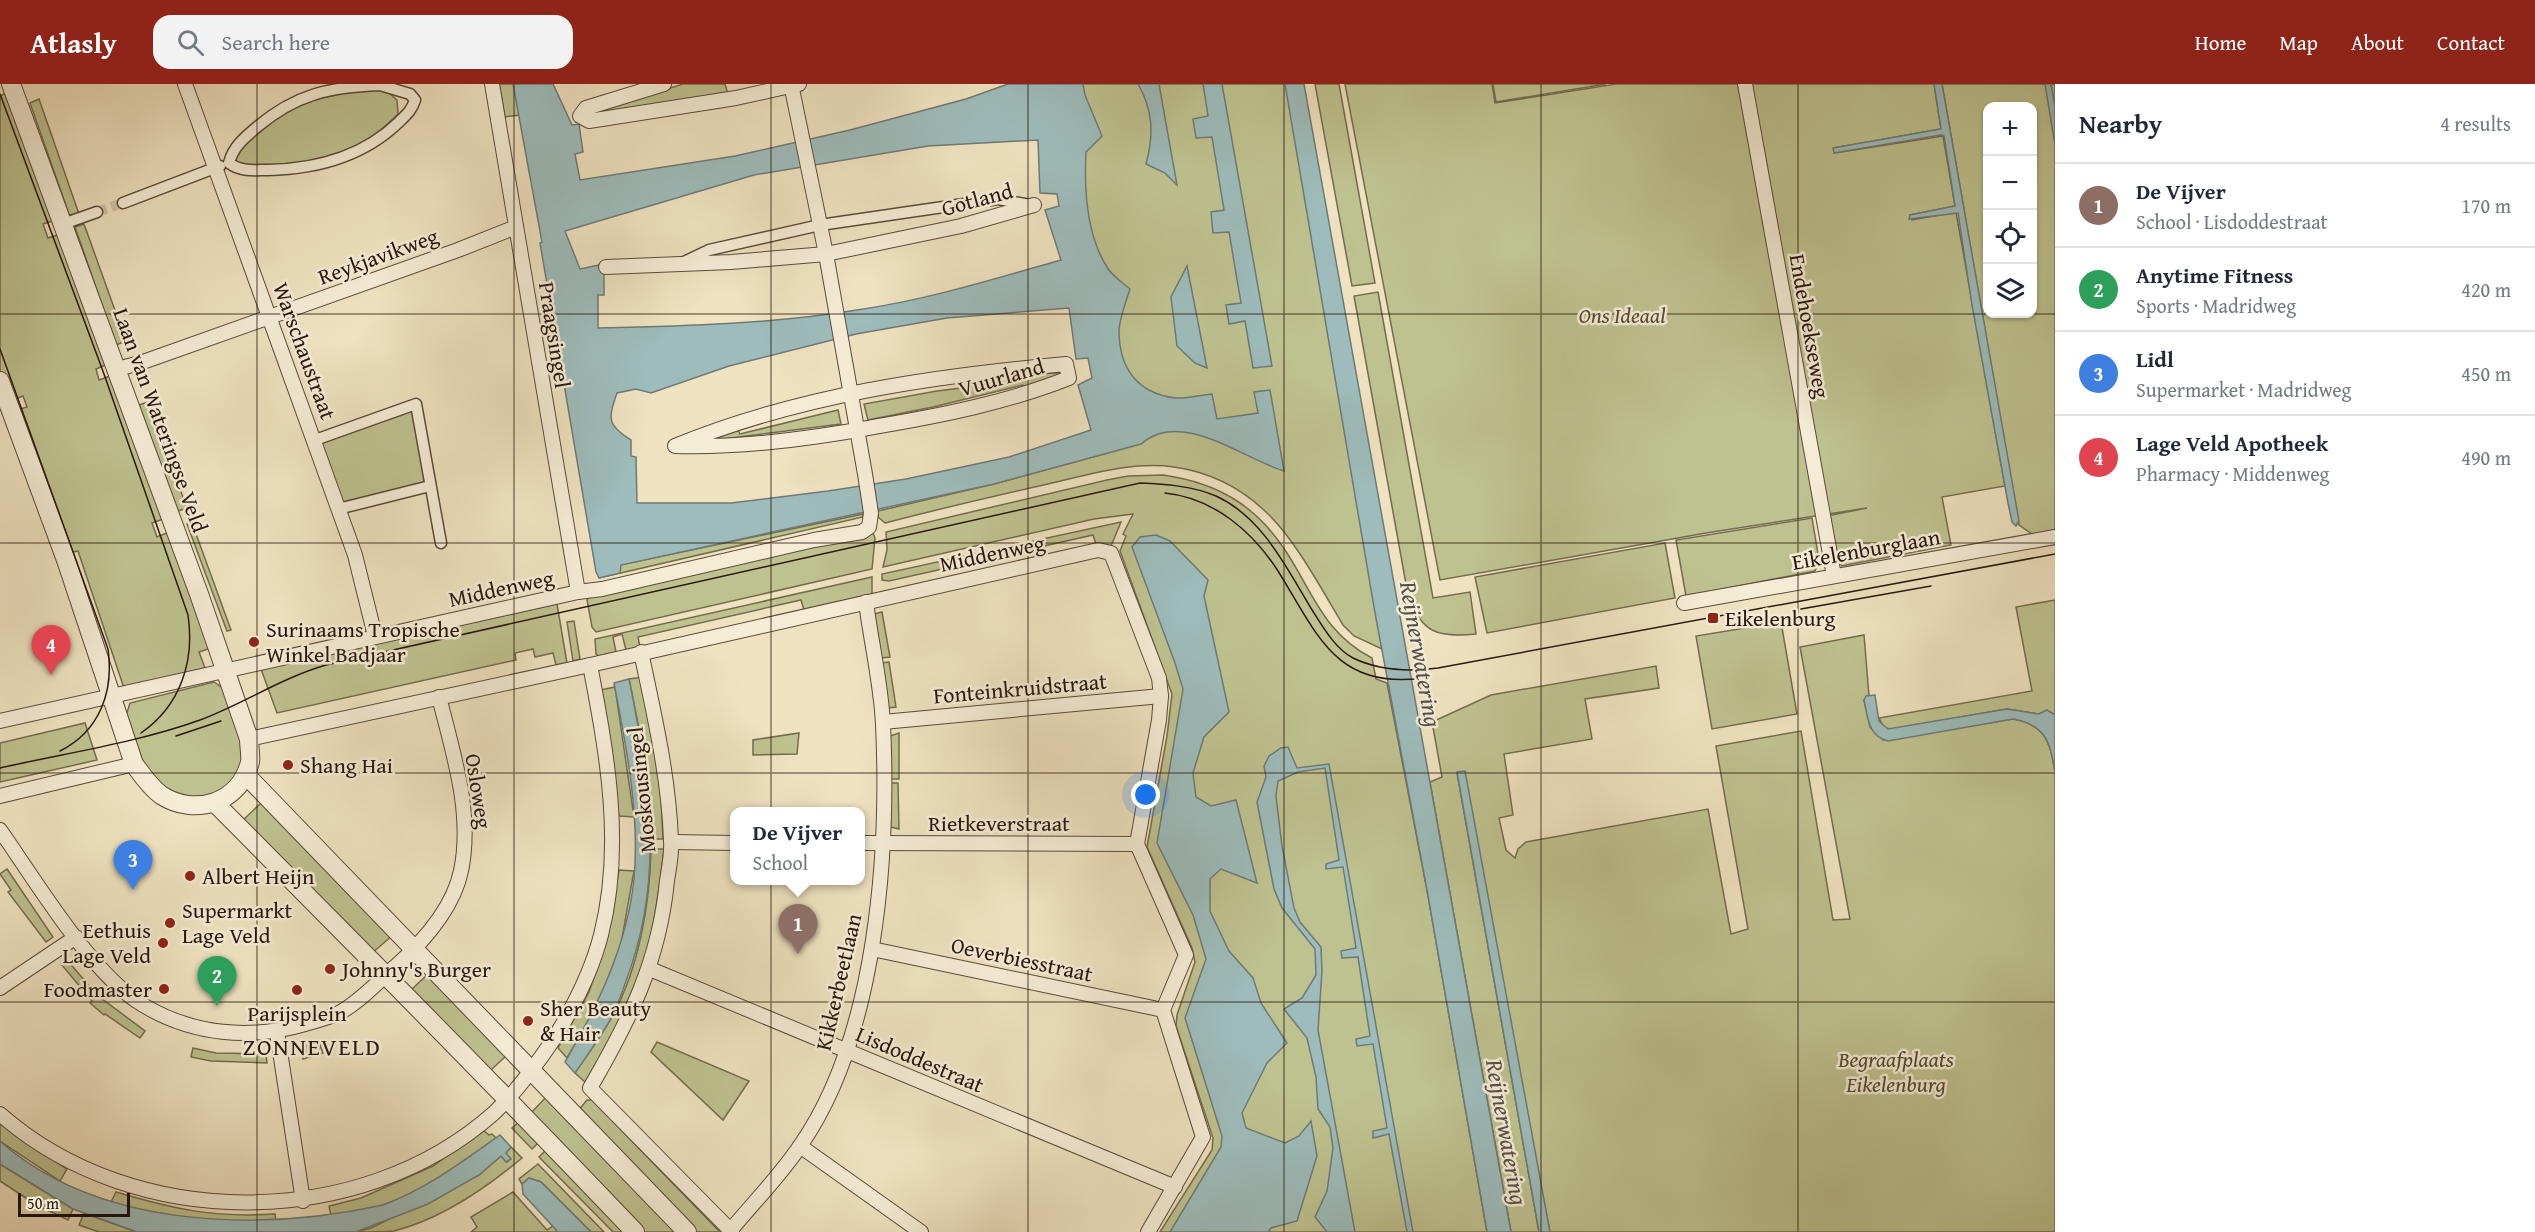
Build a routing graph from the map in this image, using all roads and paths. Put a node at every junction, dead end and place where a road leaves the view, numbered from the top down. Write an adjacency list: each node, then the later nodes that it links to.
1 (11, 84): 11 (street, Laan van Wateringse Veld)
2 (185, 84): 7 (street, Warschaustraat)
3 (492, 84): 13 (street, Praagsingel)
4 (664, 84): 6 (street)
5 (1745, 84): 28 (street, Endehoekseweg)
6 (794, 85): 12 (street)
7 (223, 166): 7 (street); 8 (street); 17 (street, Warschaustraat)
8 (123, 203)
9 (1034, 205): 12 (street, Gotland); 14 (street, Gotland)
10 (97, 212): 11 (street)
11 (63, 224): 18 (street, Laan van Wateringse Veld)
12 (820, 225): 14 (street); 15 (street, Gotland)
13 (516, 227): 17 (street, Reykjavikweg); 29 (street, Praagsingel)
14 (825, 255): 15 (street, Gotland); 20 (street)
15 (681, 264): 16 (street, Gotland)
16 (606, 267)
17 (271, 316): 18 (street, Reykjavikweg); 23 (street, Warschaustraat)
18 (117, 369): 35 (street, Laan van Wateringse Veld)
19 (0, 381): 21 (street)
20 (850, 394): 22 (street); 22 (street, Vuurland); 22 (street, Vuurland)
21 (5, 410): 37 (street)
22 (857, 430): 29 (street, Middenweg)
23 (315, 440): 24 (street); 25 (street, Warschaustraat)
24 (430, 486): 25 (street); 27 (street)
25 (338, 509): 32 (street, Warschaustraat)
26 (2055, 537): 28 (street, Eikelenburglaan)
27 (441, 543)
28 (1834, 576): 31 (street, Eikelenburglaan)
29 (578, 592): 32 (street, Middenweg)
30 (866, 602): 33 (street, Middenweg); 36 (street, Middenweg); 40 (street, Kikkerbeetlaan)
31 (1684, 603)
32 (375, 636): 35 (street, Middenweg)
33 (641, 652): 34 (street, Middenweg); 47 (street, Moskousingel)
34 (590, 665): 38 (street, Middenweg); 61 (street, Moskousingel)
35 (225, 670): 37 (street, Middenweg); 41 (street, Laan van Wateringse Veld)
36 (1161, 696): 40 (street, Fonteinkruidstraat); 51 (street)
37 (111, 697): 39 (street, Middenweg); 42 (street)
38 (439, 697): 41 (street, Middenweg); 54 (street, Osloweg)
39 (0, 721)
40 (883, 722): 50 (street, Kikkerbeetlaan)
41 (249, 739): 43 (street, Laan van Wateringse Veld)
42 (134, 764): 44 (street); 45 (street)
43 (246, 775): 45 (street); 54 (street)
44 (0, 796)
45 (215, 803): 56 (street)
46 (0, 830): 52 (street)
47 (672, 842): 48 (street); 55 (street, Moskousingel)
48 (730, 843)
49 (865, 843): 50 (street, Rietkeverstraat)
50 (884, 843): 51 (street, Rietkeverstraat); 53 (street, Kikkerbeetlaan)
51 (1137, 844): 58 (street)
52 (76, 937): 57 (street); 59 (street)
53 (872, 949): 58 (street, Oeverbiesstraat); 60 (street, Kikkerbeetlaan)
54 (414, 951): 56 (street); 61 (street)
55 (650, 969): 60 (street, Lisdoddestraat); 67 (street, Moskousingel)
56 (385, 975): 59 (street); 62 (street)
57 (0, 988)
58 (1163, 1010): 65 (street)
59 (277, 1032): 66 (street)
60 (847, 1051): 64 (street, Kikkerbeetlaan); 65 (street, Lisdoddestraat)
61 (531, 1072): 62 (street); 69 (street)
62 (507, 1097): 66 (street); 68 (street)
63 (0, 1114): 66 (street)
64 (800, 1146): 67 (street, Kikkerbeetlaan); 70 (street)
65 (1175, 1188): 71 (street)
66 (303, 1202)
67 (731, 1231)
68 (635, 1232)
69 (687, 1232)
70 (921, 1232)
71 (1148, 1232)

